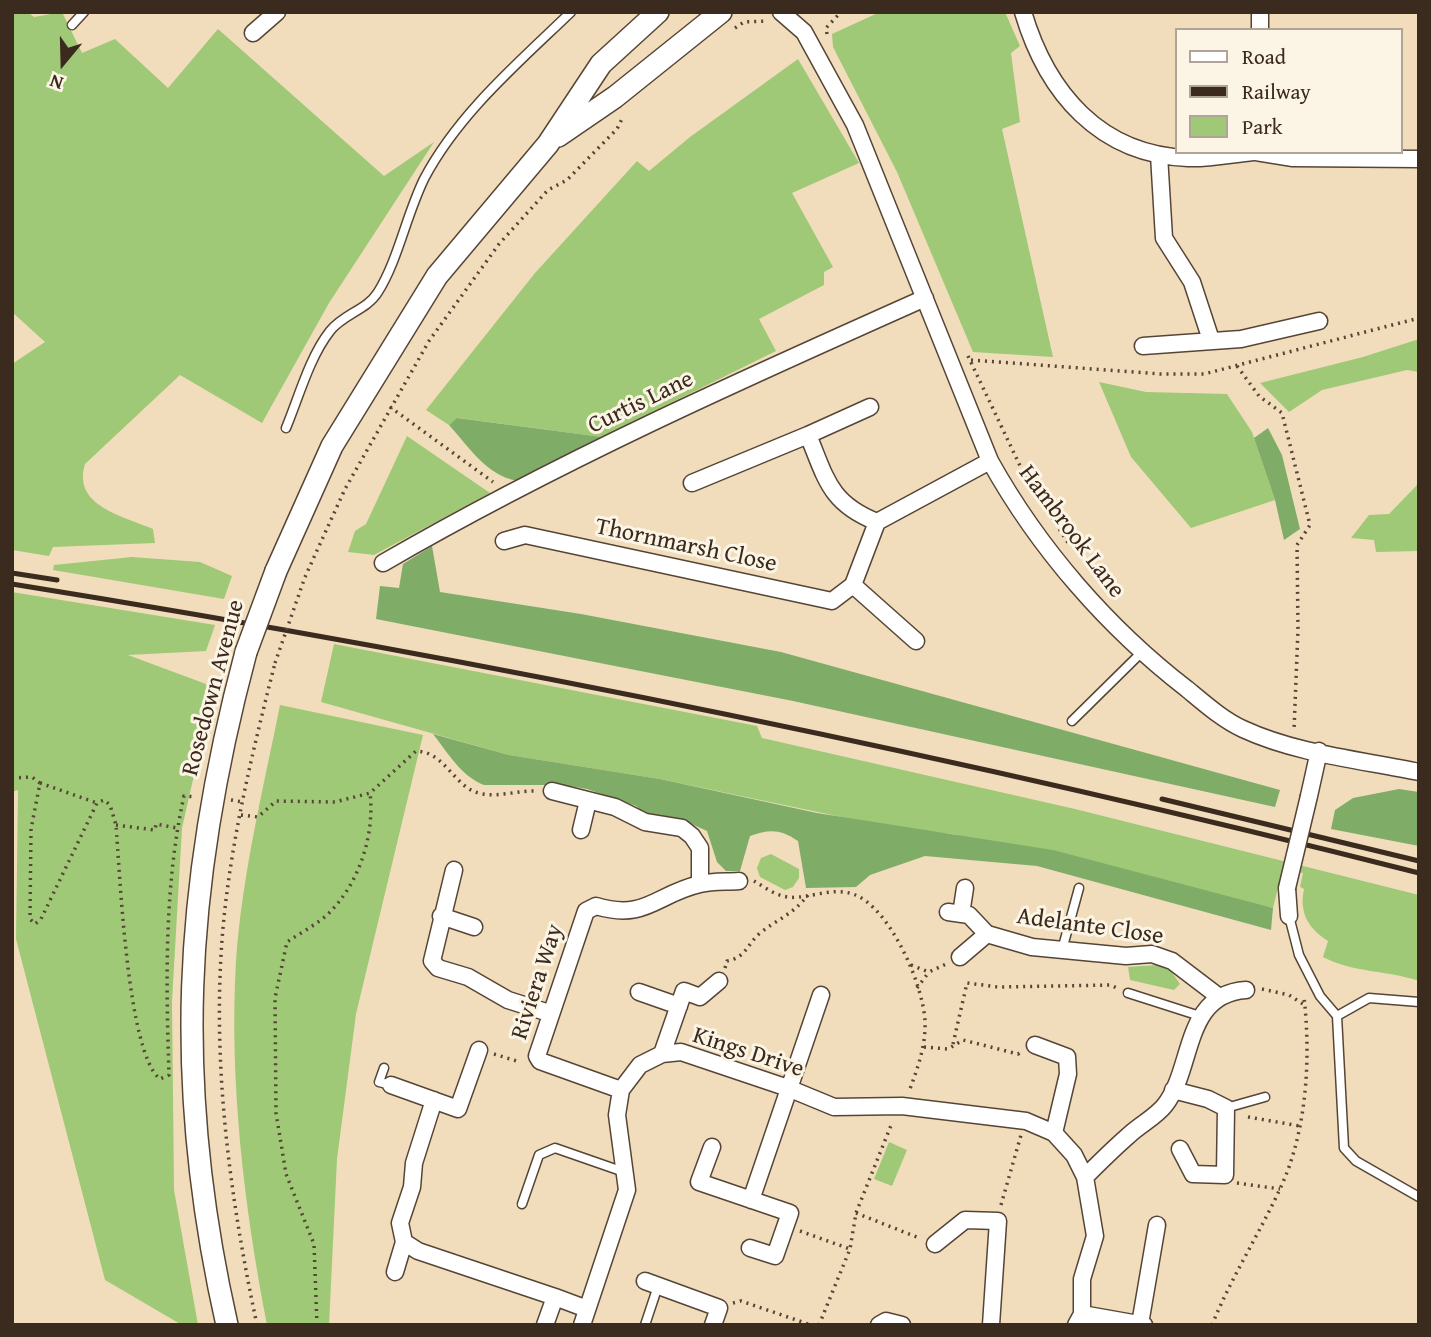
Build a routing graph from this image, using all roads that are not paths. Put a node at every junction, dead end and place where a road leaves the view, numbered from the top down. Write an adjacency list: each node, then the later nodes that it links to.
1 (84, 12): 9 (lane)
2 (277, 12): 11 (street)
3 (571, 12): 22 (lane)
4 (658, 12): 12 (street, Rosedown Avenue)
5 (721, 12): 12 (street, Rosedown Avenue)
6 (781, 12): 10 (street, Hambrook Lane)
7 (805, 12): 10 (street)
8 (1024, 14): 15 (street)
9 (72, 25)
10 (804, 32): 17 (street, Hambrook Lane)
11 (254, 33)
12 (548, 144): 89 (street, Rosedown Avenue, bridge)
13 (1236, 154): 15 (street)
14 (1267, 154): 16 (street)
15 (1159, 155): 19 (street)
16 (1419, 159)
17 (925, 298): 24 (street, Hambrook Lane); 28 (street, Curtis Lane)
18 (1320, 321): 19 (street)
19 (1211, 340): 20 (street)
20 (1143, 345)
21 (870, 407): 23 (street)
22 (286, 428)
23 (808, 435): 25 (street); 26 (street)
24 (990, 461): 26 (street); 31 (street, Hambrook Lane)
25 (692, 483)
26 (877, 522): 29 (street)
27 (504, 541): 29 (street, Thornmarsh Close)
28 (383, 563)
29 (853, 584): 30 (street)
30 (916, 641)
31 (1142, 652): 32 (lane); 33 (street, Hambrook Lane)
32 (1072, 721)
33 (1319, 751): 34 (street, Hambrook Lane); 44 (street, bridge)
34 (1419, 772)
35 (552, 791): 36 (street)
36 (588, 801): 37 (street); 40 (street)
37 (581, 830)
38 (454, 870): 43 (street)
39 (738, 881): 40 (street, Riviera Way)
40 (699, 884): 57 (street, Riviera Way)
41 (965, 888): 46 (street, Adelante Close)
42 (1079, 888): 47 (lane)
43 (441, 916): 45 (street); 57 (street)
44 (1289, 916): 58 (lane)
45 (474, 927)
46 (987, 934): 47 (street, Adelante Close); 48 (street, Adelante Close)
47 (1062, 950): 54 (street, Adelante Close)
48 (960, 957)
49 (719, 981): 56 (street)
50 (1246, 990): 54 (street)
51 (639, 992): 56 (street)
52 (1128, 993): 59 (lane)
53 (821, 995): 65 (street)
54 (1218, 996): 59 (street)
55 (1419, 1002): 58 (lane)
56 (679, 1006): 62 (street)
57 (549, 1013): 66 (street, Riviera Way)
58 (1337, 1016): 76 (lane)
59 (1203, 1017): 67 (street)
60 (1035, 1045): 71 (street)
61 (479, 1050): 69 (street)
62 (662, 1054): 65 (street, Kings Drive); 66 (street, Kings Drive)
63 (384, 1068): 64 (lane)
64 (391, 1085): 69 (street)
65 (788, 1088): 71 (street, Kings Drive); 77 (street)
66 (621, 1090): 74 (street)
67 (1173, 1090): 70 (street); 75 (street)
68 (1265, 1097): 70 (lane)
69 (434, 1101): 81 (street)
70 (1226, 1108): 73 (street)
71 (1054, 1133): 75 (street, Kings Drive)
72 (712, 1147): 77 (street)
73 (1180, 1149)
74 (624, 1172): 78 (lane); 86 (street)
75 (1085, 1177): 87 (street, Kings Drive)
76 (1419, 1198)
77 (751, 1200): 82 (street)
78 (522, 1204)
79 (1157, 1225): 88 (street)
80 (935, 1244): 96 (street)
81 (411, 1247): 83 (street); 85 (street)
82 (750, 1248)
83 (395, 1272)
84 (652, 1284): 92 (lane); 93 (street)
85 (555, 1297): 86 (street); 90 (street)
86 (587, 1309): 91 (street)
87 (1079, 1320): 88 (street)
88 (1142, 1324)
89 (227, 1325)
90 (545, 1325)
91 (582, 1325)
92 (645, 1325)
93 (713, 1325)
94 (879, 1325): 95 (street)
95 (902, 1325)
96 (991, 1325)

